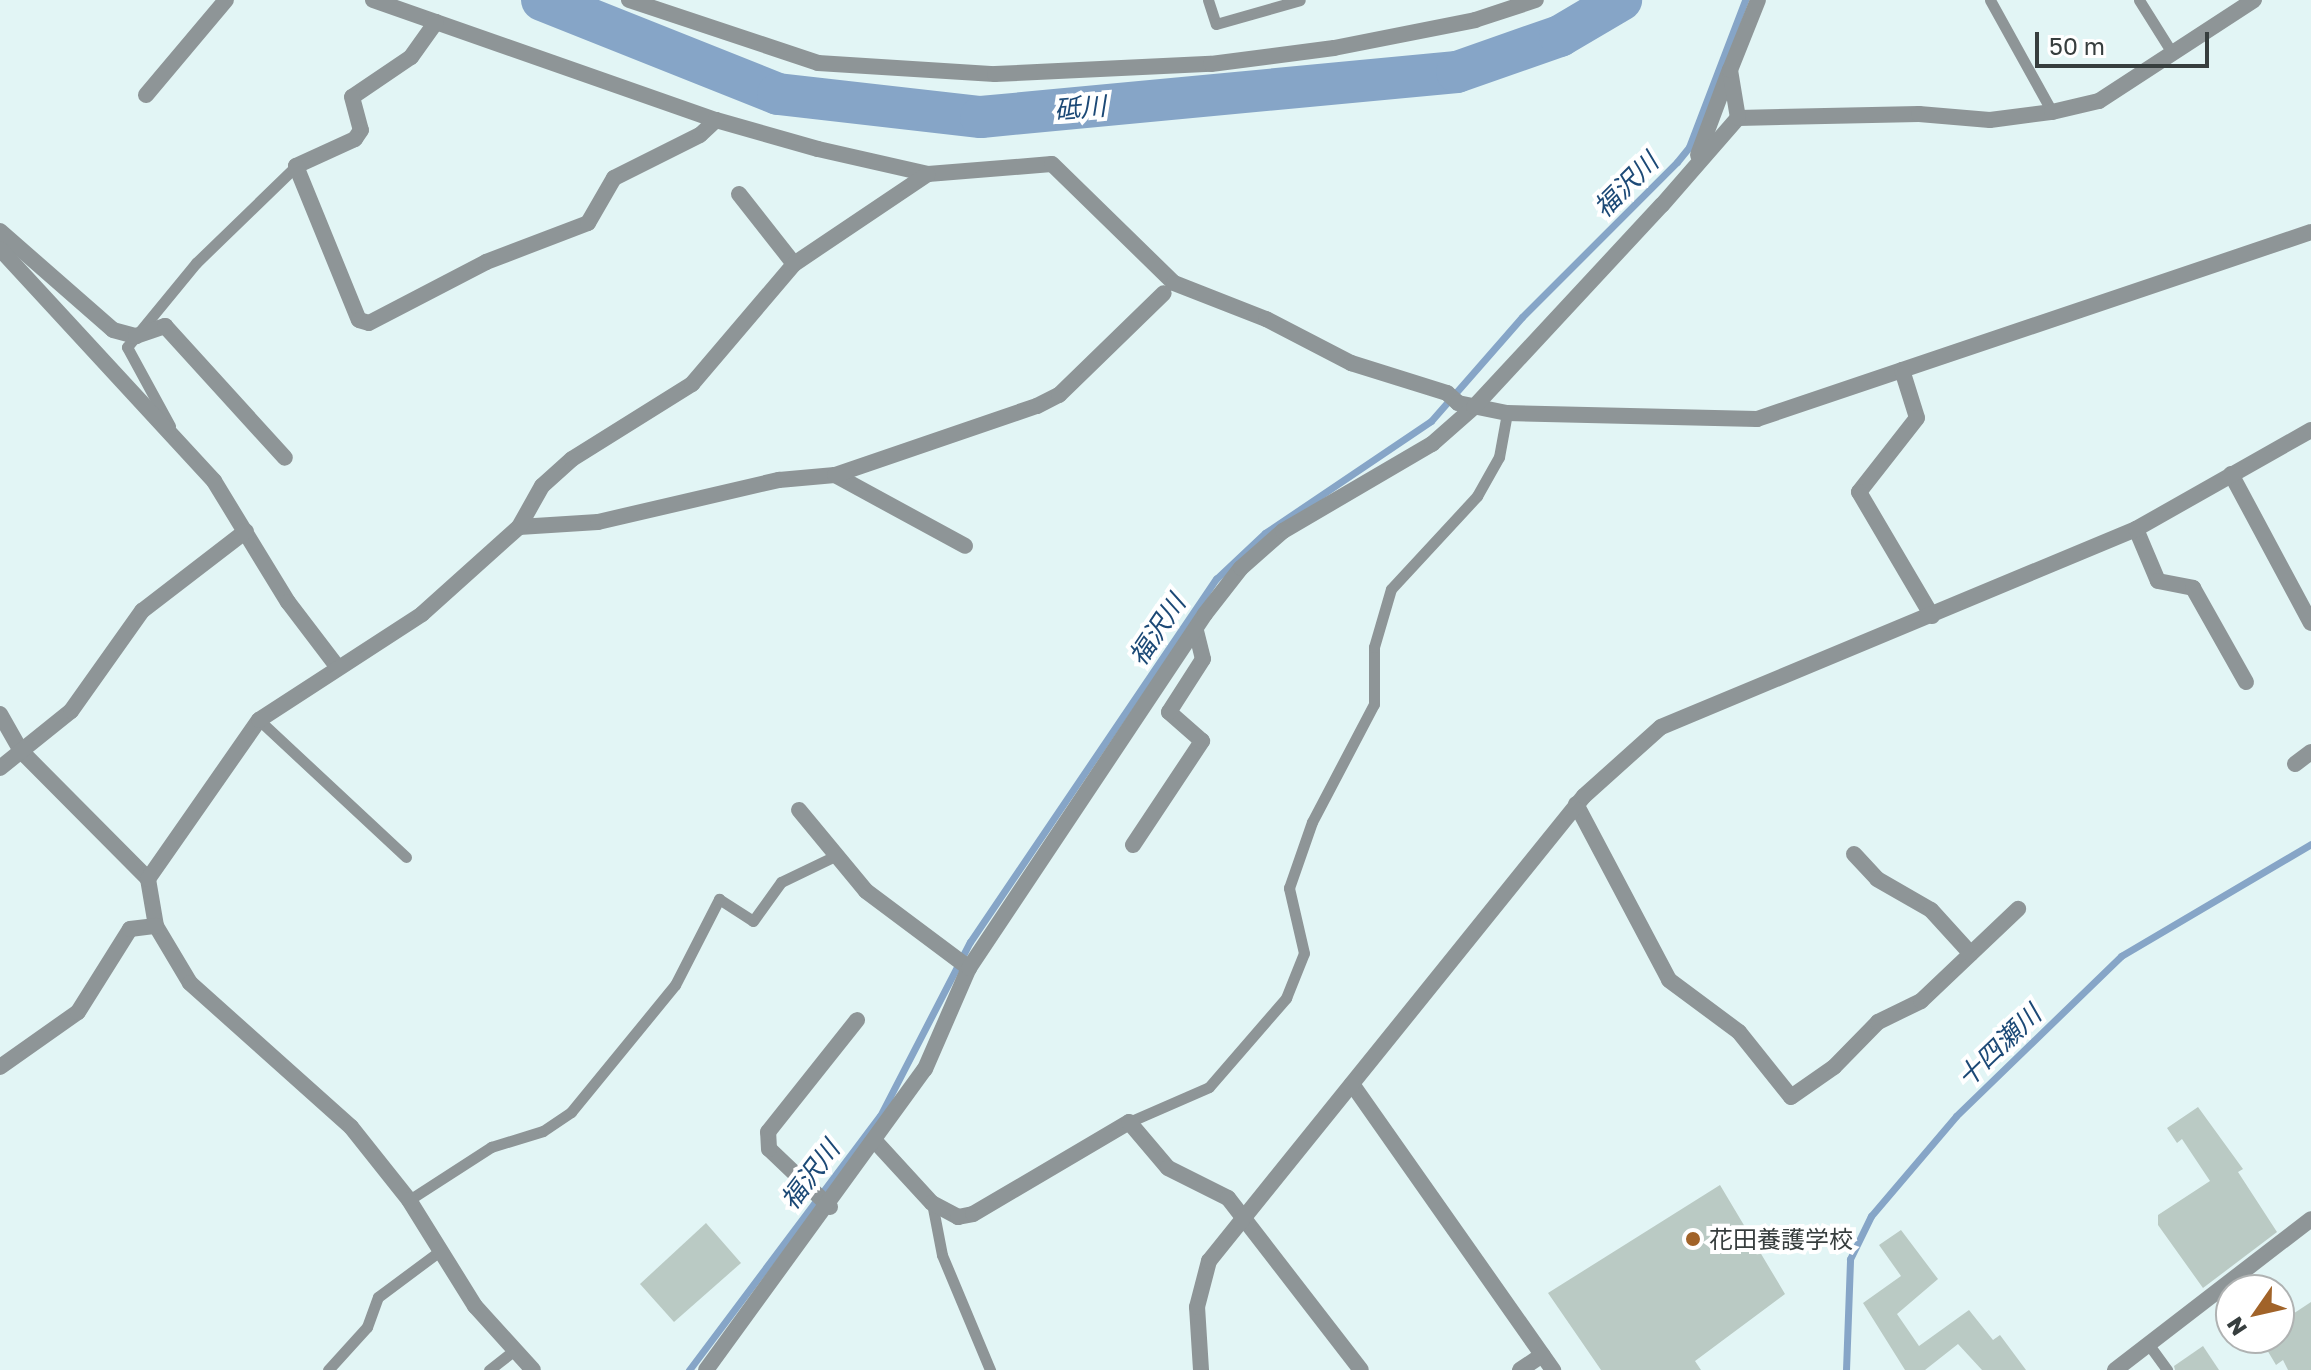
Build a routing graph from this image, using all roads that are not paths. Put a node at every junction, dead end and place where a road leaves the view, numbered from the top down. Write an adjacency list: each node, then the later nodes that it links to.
1 (226, 0): 14 (street)
2 (373, 0): 11 (street)
3 (629, 0): 6 (street)
4 (1208, 0): 5 (lane)
5 (1300, 0)
6 (1536, 0)
7 (1758, 0): 13 (street)
8 (1990, 0): 15 (lane)
9 (2139, 0): 12 (lane)
10 (2254, 0): 12 (street)
11 (436, 22): 17 (street); 19 (street)
12 (2171, 51): 15 (street)
13 (1730, 70): 16 (street); 18 (street)
14 (146, 95)
15 (2052, 112): 16 (street)
16 (1738, 118): 18 (street)
17 (716, 120): 19 (street); 20 (street)
18 (1696, 160): 29 (street)
19 (296, 166): 27 (lane)
20 (928, 174): 25 (street); 29 (street)
21 (739, 194): 25 (street)
22 (0, 231): 27 (street)
23 (2311, 232): 28 (street)
24 (0, 249): 32 (street)
25 (794, 264): 36 (street)
26 (1164, 293): 35 (street)
27 (136, 336): 32 (lane); 33 (street)
28 (1902, 370): 30 (street); 40 (street)
29 (1460, 401): 30 (street); 42 (street)
30 (1507, 413): 65 (lane)
31 (2311, 430): 34 (street)
32 (176, 437): 38 (street)
33 (285, 458)
34 (2231, 474): 37 (street); 41 (street)
35 (835, 475): 36 (street); 39 (street)
36 (519, 527): 43 (street)
37 (2136, 529): 40 (street); 44 (street)
38 (246, 531): 43 (street); 47 (street)
39 (965, 546)
40 (1932, 616): 51 (street)
41 (2311, 623)
42 (1196, 630): 53 (street); 61 (street)
43 (336, 665): 46 (street)
44 (2246, 682)
45 (0, 714): 47 (street)
46 (259, 720): 56 (lane); 57 (street)
47 (21, 751): 50 (street); 57 (street)
48 (2311, 752): 49 (street)
49 (2295, 764)
50 (0, 768)
51 (1576, 804): 60 (street); 64 (street)
52 (799, 810): 55 (street)
53 (1133, 845)
54 (1854, 854): 60 (street)
55 (837, 855): 61 (street); 67 (lane)
56 (406, 857)
57 (148, 879): 59 (street)
58 (2018, 909): 60 (street)
59 (156, 926): 63 (street); 67 (street)
60 (1971, 954)
61 (969, 968): 66 (street)
62 (857, 1020): 69 (street)
63 (0, 1067)
64 (1352, 1084): 71 (street); 75 (street)
65 (1129, 1122): 68 (street); 71 (street)
66 (874, 1140): 68 (street); 69 (street)
67 (409, 1200): 72 (street)
68 (932, 1203): 80 (lane)
69 (830, 1207): 79 (street)
70 (2311, 1219): 73 (street)
71 (1240, 1221): 81 (street); 82 (street)
72 (441, 1250): 74 (street); 76 (lane)
73 (2149, 1345): 85 (street); 86 (lane)
74 (512, 1352): 77 (lane); 78 (street)
75 (1542, 1355): 83 (street); 84 (street)
76 (328, 1370)
77 (489, 1370)
78 (533, 1370)
79 (706, 1370)
80 (990, 1370)
81 (1201, 1370)
82 (1361, 1370)
83 (1520, 1370)
84 (1553, 1370)
85 (2115, 1370)
86 (2167, 1370)

